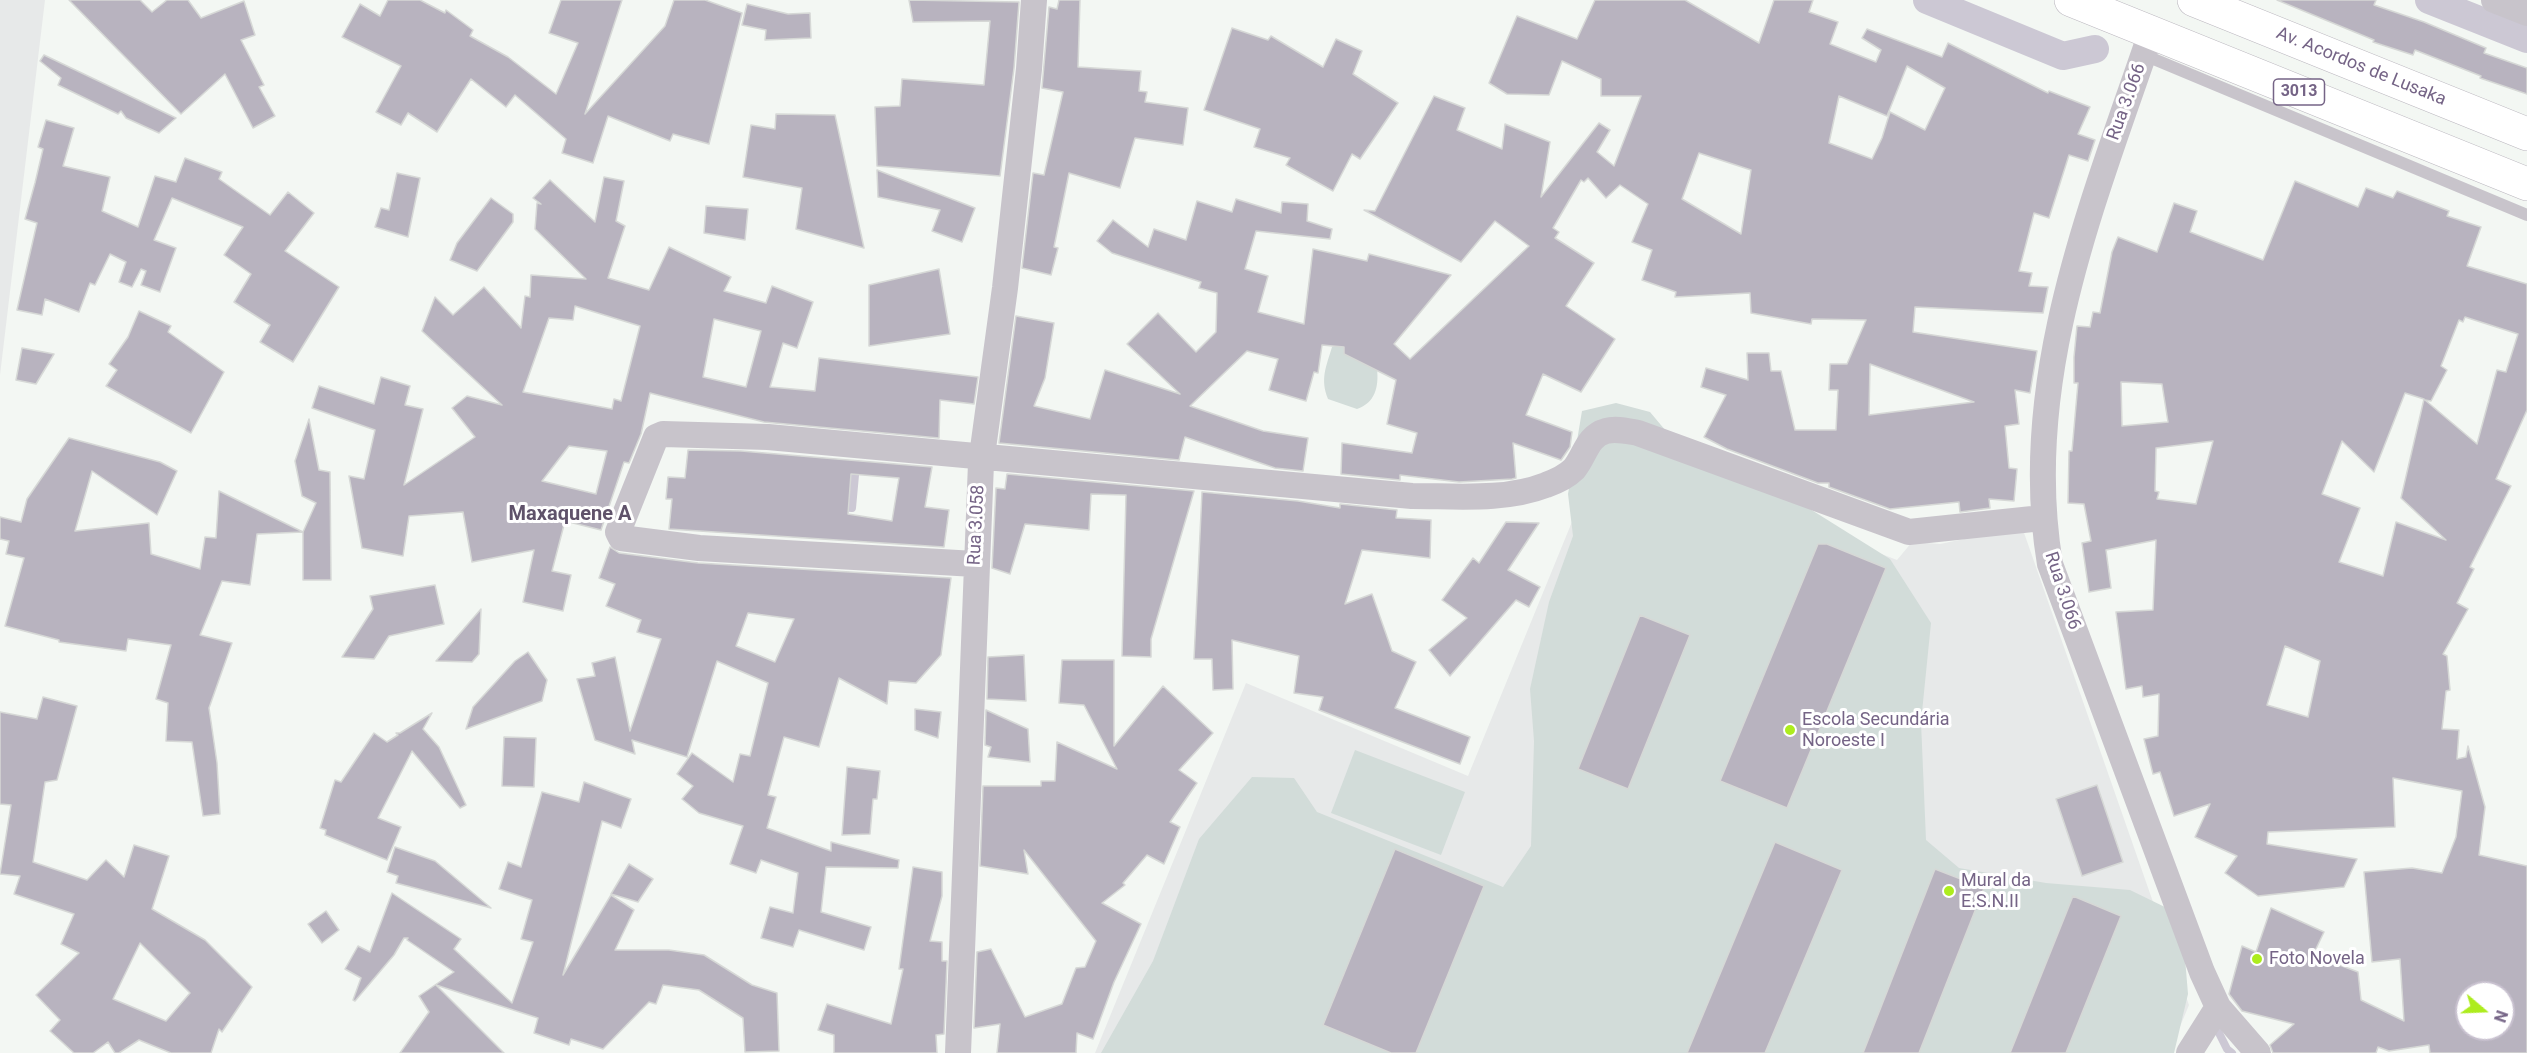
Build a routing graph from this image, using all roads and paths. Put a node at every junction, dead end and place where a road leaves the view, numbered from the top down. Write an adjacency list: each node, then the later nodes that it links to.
1 (1034, 0): 10 (street, Rua 3.058)
2 (2071, 0): 6 (main road, 3013)
3 (2194, 0): 7 (main road, Av. Acordos de Lusaka / 3013)
4 (2494, 0): 5 (street)
5 (2527, 13)
6 (2148, 44): 8 (main road, 3013); 9 (lane); 11 (street, Rua 3.066)
7 (2527, 134)
8 (2527, 184)
9 (2527, 215)
10 (981, 457): 11 (street); 12 (street, Rua 3.058); 12 (street)
11 (2042, 518): 13 (street, Rua 3.066)
12 (975, 564): 14 (street, Rua 3.058)
13 (2218, 1007): 15 (street); 16 (street, Rua 3.066)
14 (958, 1053)
15 (2189, 1053)
16 (2258, 1053)

